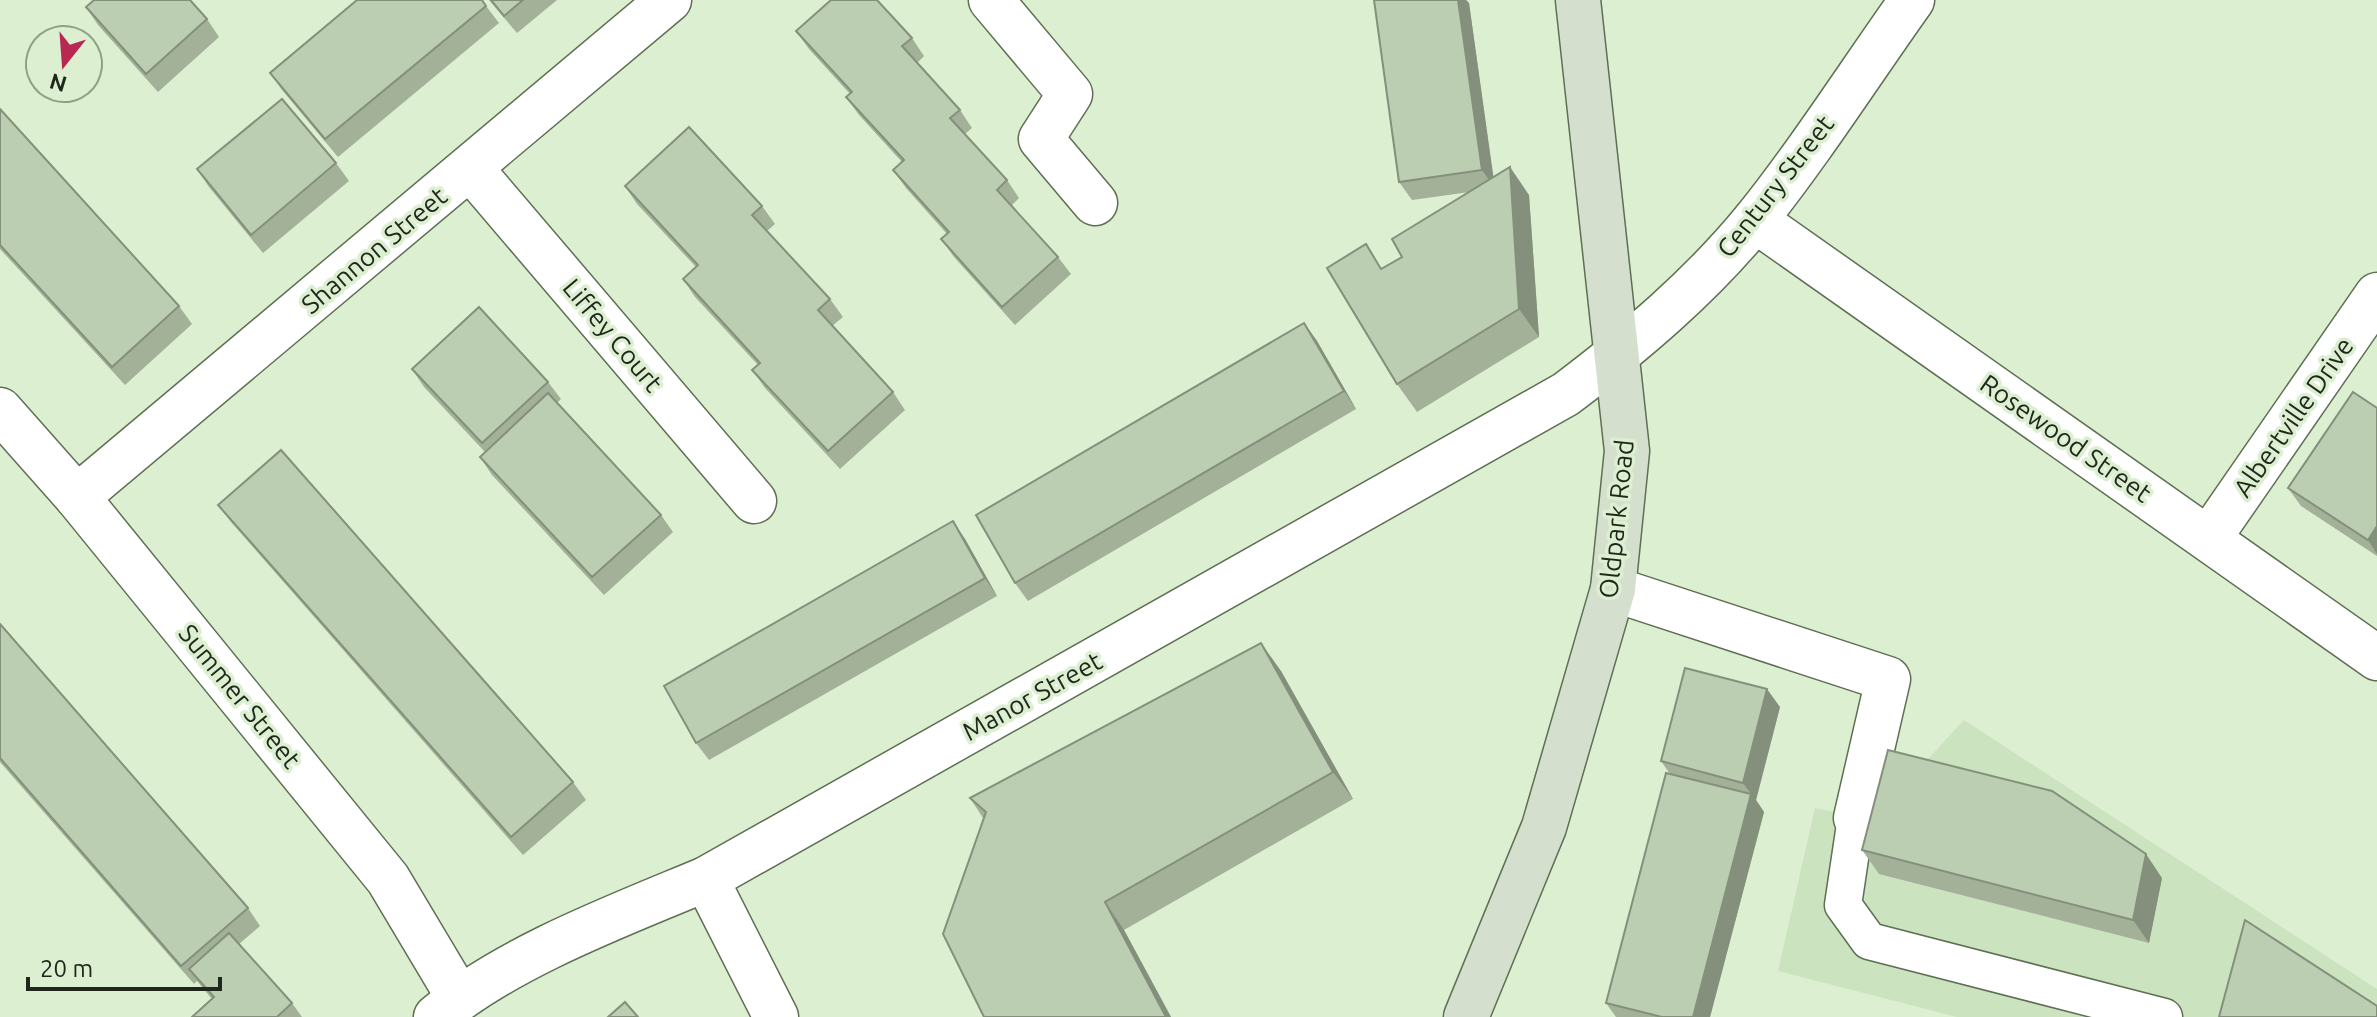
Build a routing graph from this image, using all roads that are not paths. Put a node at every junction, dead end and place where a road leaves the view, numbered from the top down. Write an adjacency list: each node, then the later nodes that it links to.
1 (669, 0): 5 (street, Shannon Street)
2 (991, 0): 6 (street)
3 (1578, 0): 9 (main road, Oldpark Road)
4 (1912, 0): 7 (street, Century Street)
5 (471, 169): 11 (street, Shannon Street); 12 (street, Liffey Court)
6 (1095, 203)
7 (1755, 220): 9 (street, Century Street); 13 (street, Rosewood Street)
8 (2377, 295): 13 (street, Albertville Drive)
9 (1618, 355): 14 (main road, Oldpark Road); 17 (street, Manor Street)
10 (0, 410): 11 (street, Summer Street)
11 (77, 497): 18 (street, Summer Street)
12 (754, 501)
13 (2209, 538): 15 (street, Rosewood Street)
14 (1613, 589): 16 (street); 20 (main road, Oldpark Road)
15 (2377, 658)
16 (1856, 818): 21 (lane)
17 (706, 879): 18 (street, Manor Street); 19 (street)
18 (447, 1007)
19 (776, 1017)
20 (1466, 1017)
21 (2164, 1017)

